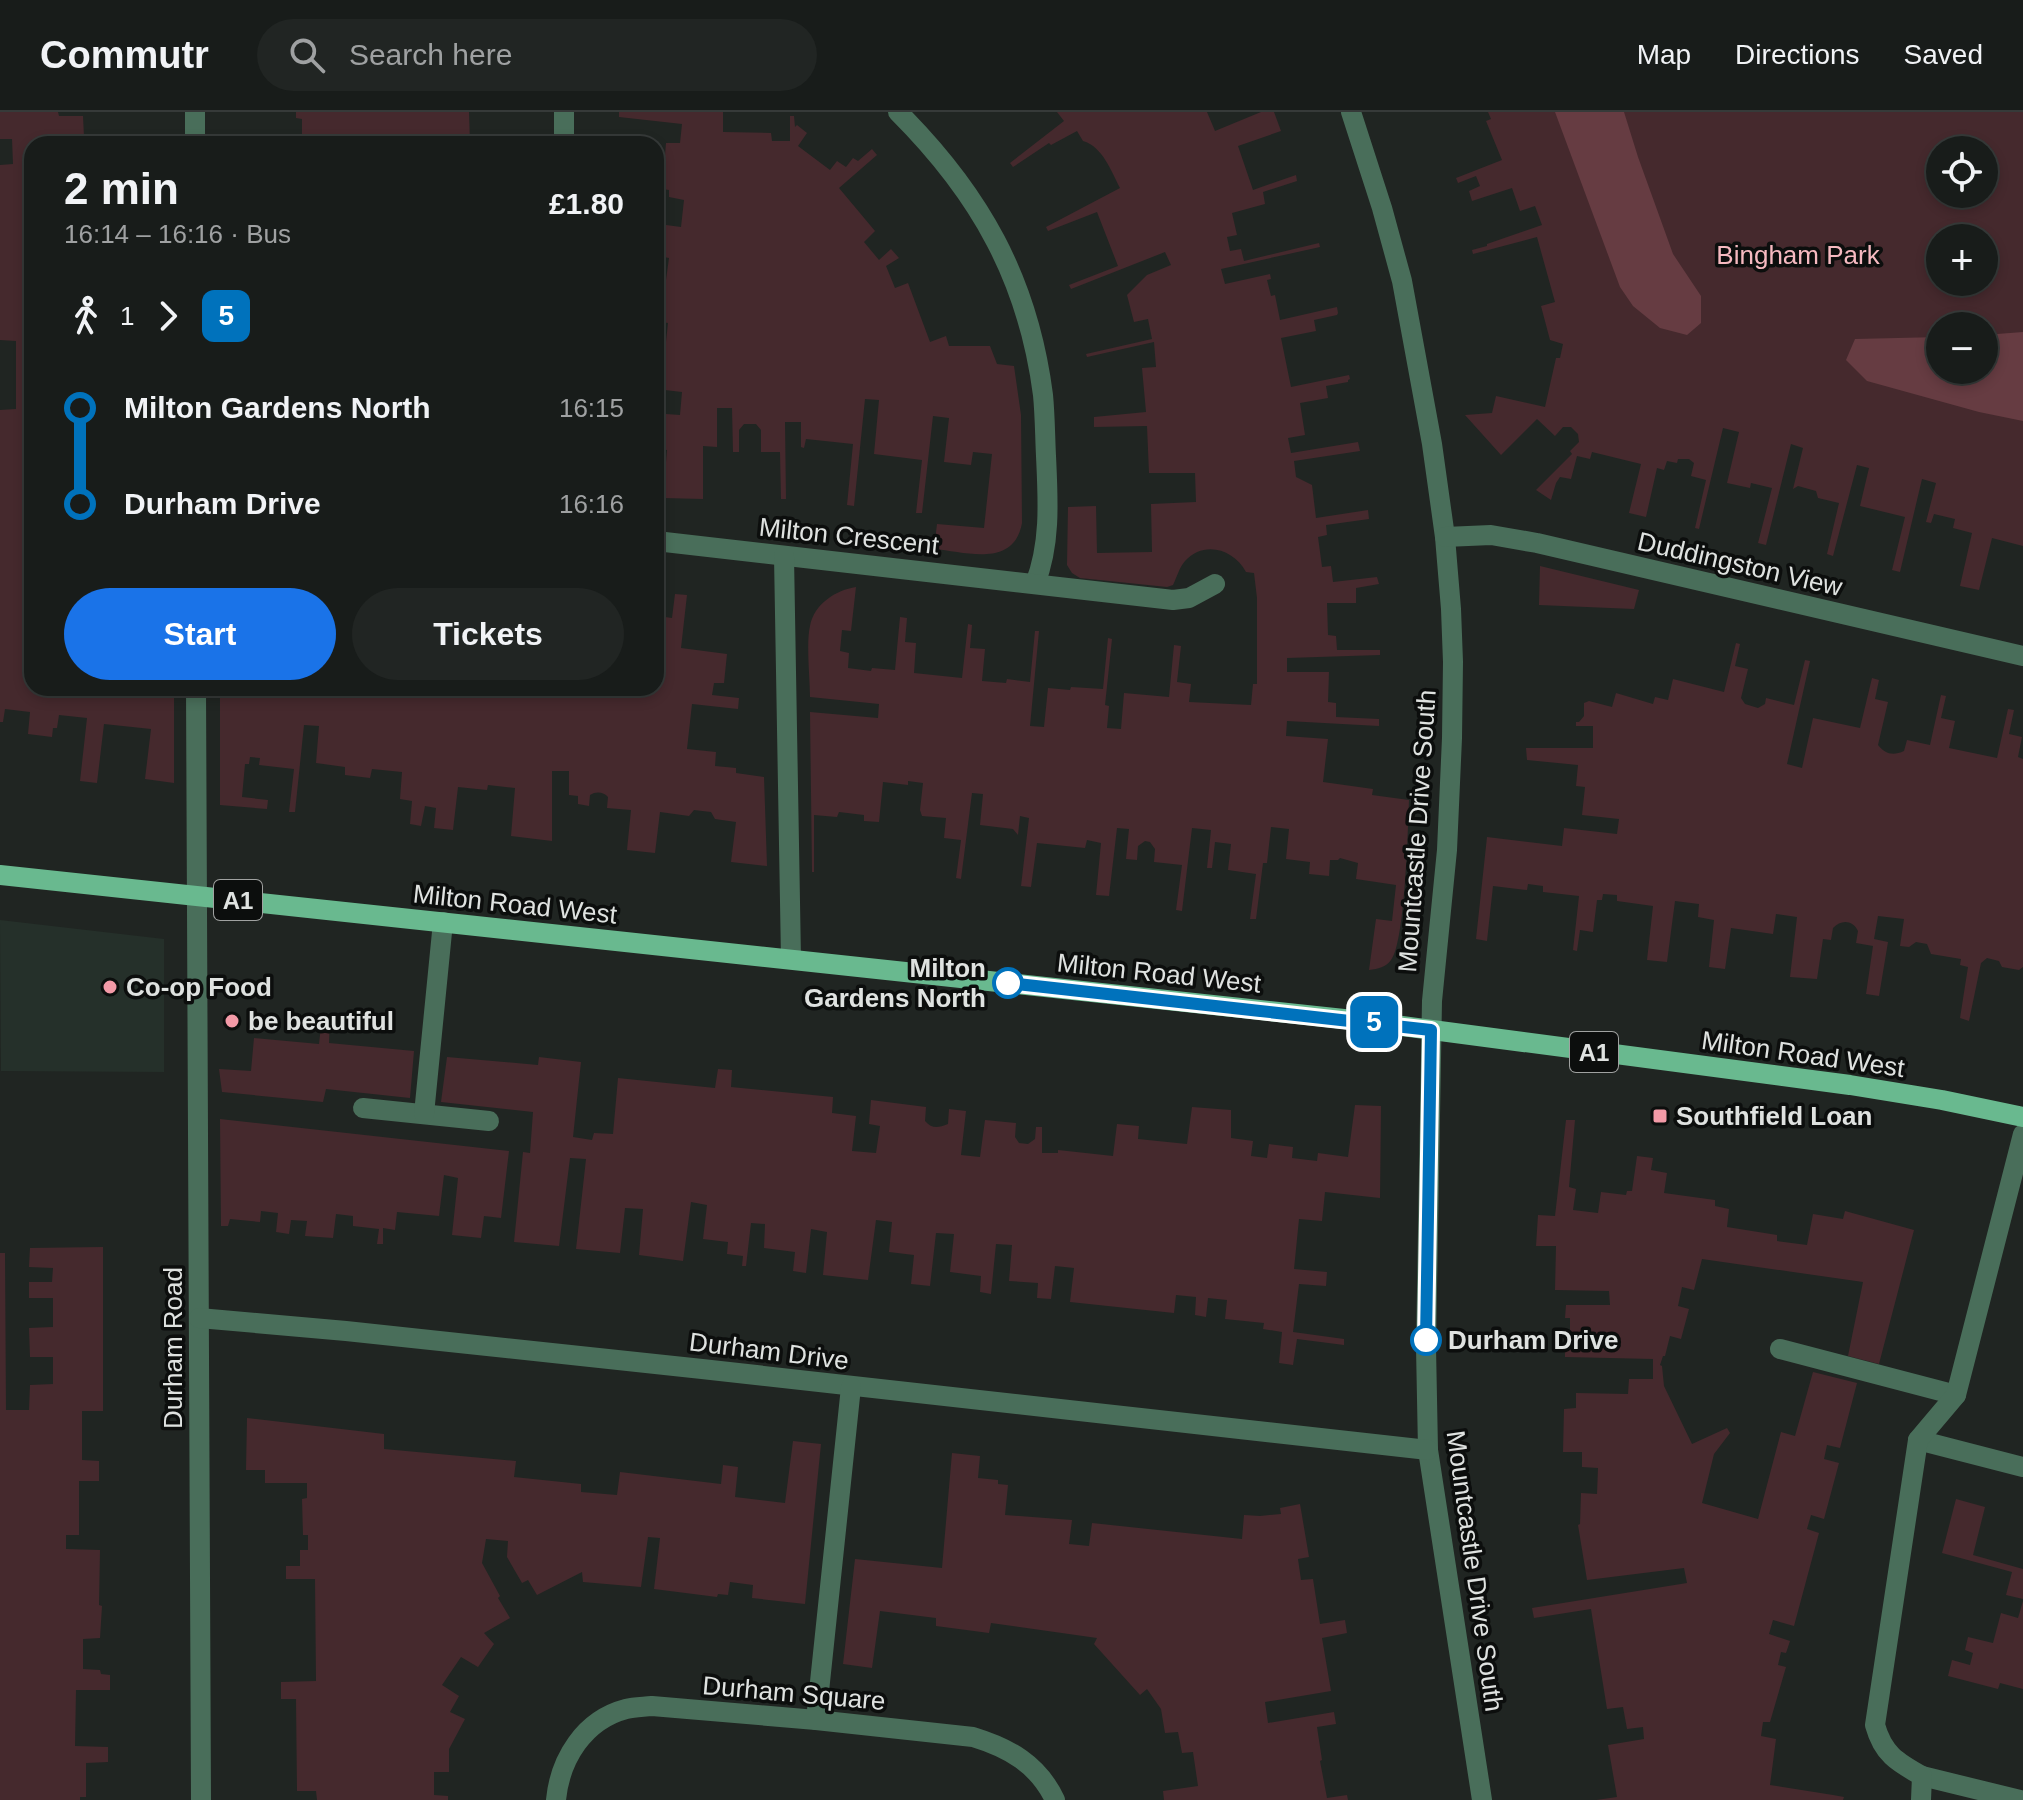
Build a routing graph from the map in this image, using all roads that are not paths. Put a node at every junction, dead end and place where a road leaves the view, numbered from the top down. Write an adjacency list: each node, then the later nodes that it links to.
1 (195, 112): 5 (street)
2 (564, 112): 6 (street)
3 (898, 112): 10 (street)
4 (1351, 112): 7 (street, Mountcastle Drive South)
5 (195, 136)
6 (564, 136)
7 (1445, 537): 12 (street, Duddingston View); 18 (street, Mountcastle Drive South)
8 (664, 542): 9 (street, Milton Crescent)
9 (784, 556): 10 (street, Milton Crescent); 17 (street)
10 (1035, 584): 11 (street, Milton Crescent)
11 (1215, 584)
12 (2023, 656)
13 (196, 696): 15 (street, Durham Road)
14 (0, 875): 15 (main road, Milton Road West / A1)
15 (198, 896): 16 (main road, Milton Road West / A1); 24 (street, Durham Road)
16 (443, 922): 17 (main road, Milton Road West / A1); 20 (street)
17 (791, 959): 18 (main road, Milton Road West / A1)
18 (1431, 1030): 21 (main road, Milton Road West / A1); 29 (street, Mountcastle Drive South)
19 (363, 1108): 20 (street)
20 (424, 1114): 22 (street)
21 (2023, 1117)
22 (489, 1121)
23 (2023, 1134): 27 (street)
24 (199, 1318): 26 (street, Durham Drive); 33 (street, Durham Road)
25 (1780, 1349): 27 (street)
26 (851, 1387): 29 (street, Durham Drive); 31 (street)
27 (1956, 1395): 28 (street)
28 (1918, 1440): 30 (street); 32 (street)
29 (1428, 1450): 36 (street, Mountcastle Drive South)
30 (2023, 1467)
31 (816, 1720): 34 (street, Durham Square); 35 (street, Durham Square)
32 (1922, 1776): 37 (street); 38 (street)
33 (201, 1800)
34 (556, 1800)
35 (1055, 1800)
36 (1482, 1800)
37 (1921, 1800)
38 (2020, 1800)

